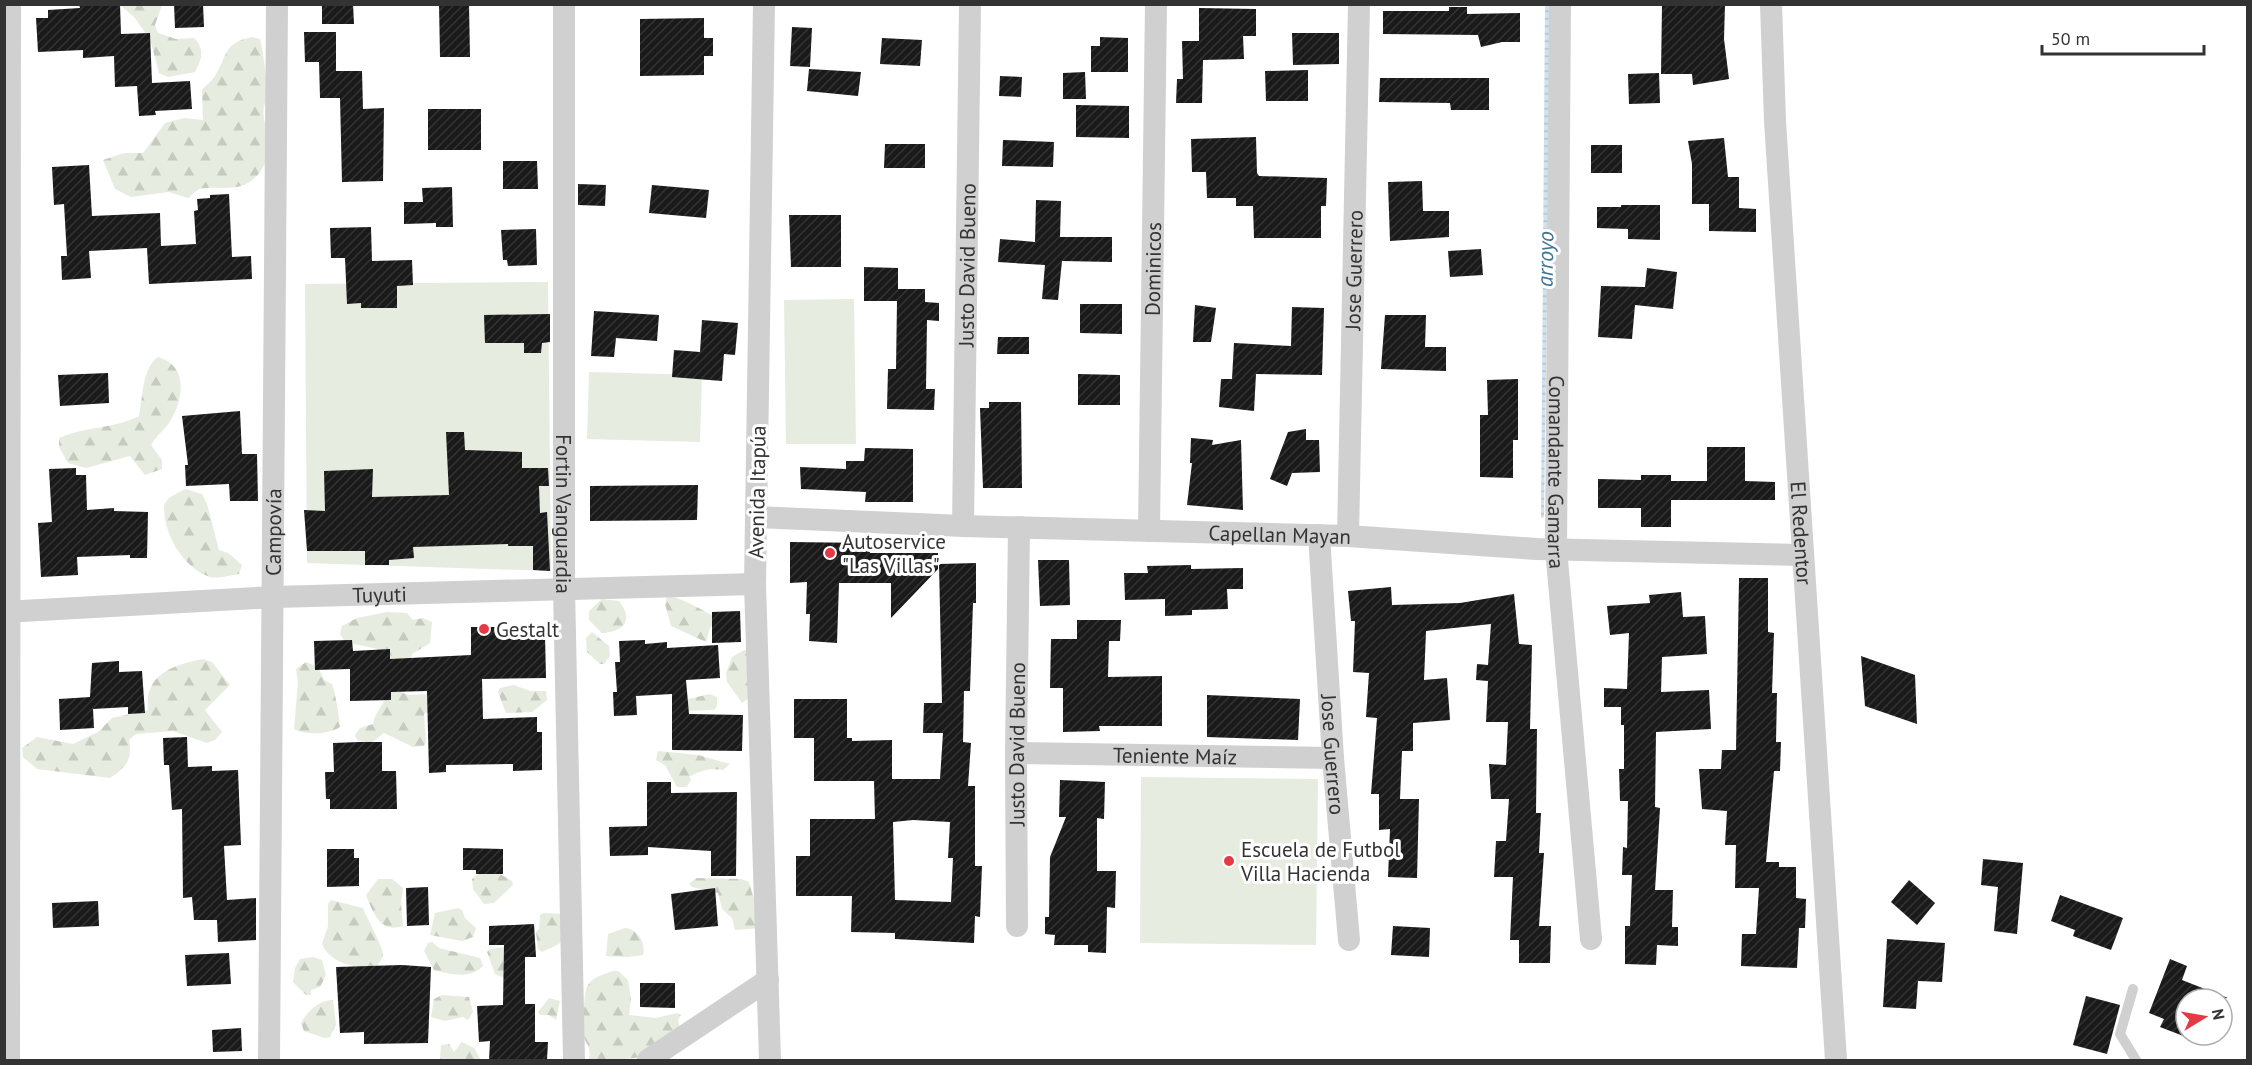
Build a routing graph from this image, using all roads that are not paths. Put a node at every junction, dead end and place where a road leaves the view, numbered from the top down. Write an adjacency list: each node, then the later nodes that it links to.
1 (10, 4): 21 (street)
2 (277, 4): 20 (street, Campovía)
3 (564, 4): 19 (street, Fortin Vanguardia)
4 (764, 4): 10 (street, Avenida Itapúa)
5 (970, 4): 11 (street, Justo David Bueno)
6 (1156, 4): 13 (street, Dominicos)
7 (1359, 4): 15 (street, Jose Guerrero)
8 (1560, 4): 16 (street, Comandante Gamarra)
9 (1771, 4): 17 (street, El Redentor)
10 (756, 517): 11 (street, Capellan Mayan); 18 (street, Avenida Itapúa)
11 (963, 526): 12 (street, Capellan Mayan)
12 (1019, 527): 13 (street, Capellan Mayan); 22 (street, Justo David Bueno)
13 (1149, 531): 14 (street, Capellan Mayan)
14 (1319, 535): 15 (street, Capellan Mayan); 23 (street, Jose Guerrero)
15 (1348, 536): 16 (street, Capellan Mayan)
16 (1557, 549): 17 (street, Capellan Mayan); 25 (street, Comandante Gamarra)
17 (1802, 555): 34 (street, El Redentor)
18 (755, 584): 19 (street, Tuyuti); 27 (street, Avenida Itapúa)
19 (564, 588): 20 (street, Tuyuti); 31 (street, Fortin Vanguardia)
20 (274, 597): 21 (street, Tuyuti); 30 (street, Campovía)
21 (7, 612): 29 (street)
22 (1016, 753): 23 (street, Teniente Maíz); 24 (street, Justo David Bueno)
23 (1333, 758): 26 (street, Jose Guerrero)
24 (1017, 926)
25 (1591, 939)
26 (1349, 940)
27 (768, 980): 32 (street); 33 (street, Avenida Itapúa)
28 (2133, 989): 35 (lane)
29 (9, 1060)
30 (269, 1060)
31 (574, 1060)
32 (648, 1060)
33 (770, 1060)
34 (1836, 1060)
35 (2136, 1060)

